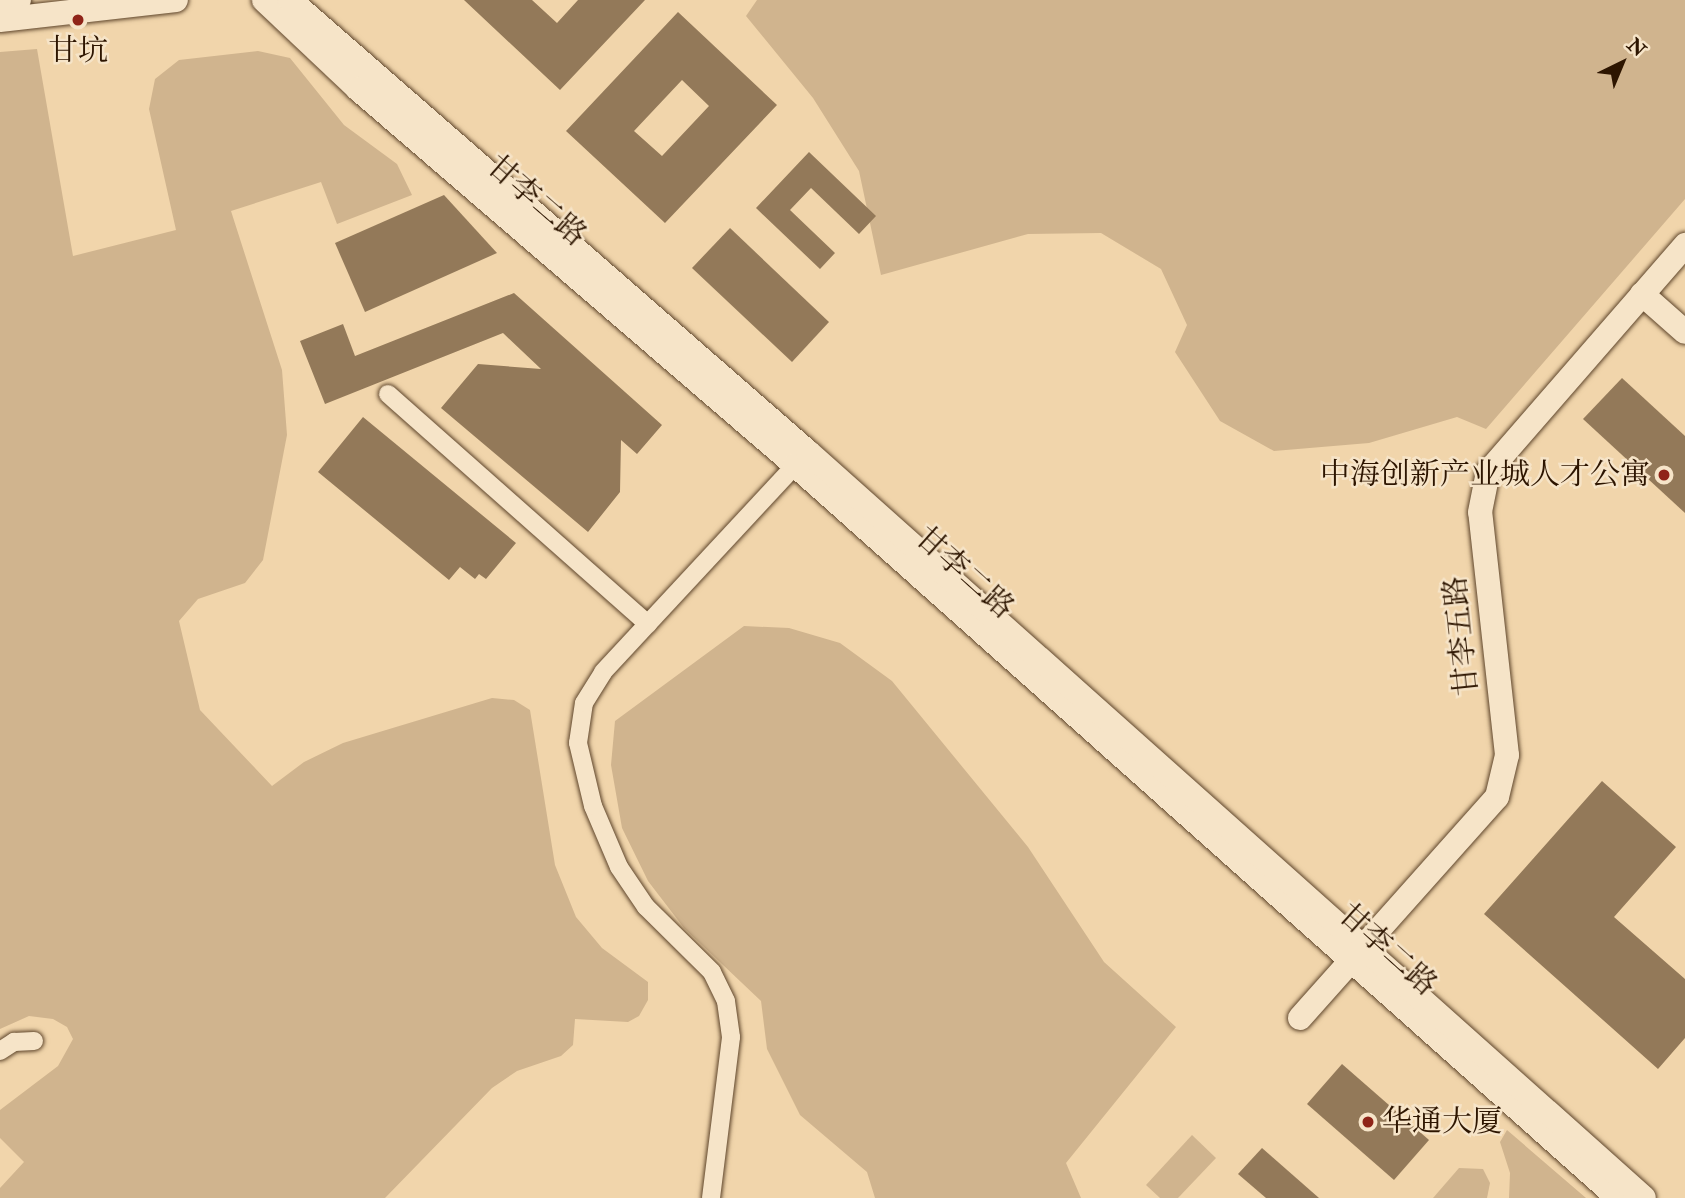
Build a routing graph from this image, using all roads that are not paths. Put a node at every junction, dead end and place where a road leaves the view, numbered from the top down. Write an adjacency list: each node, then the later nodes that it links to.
1 (19, 0): 6 (main road)
2 (176, 0): 7 (main road)
3 (264, 0): 13 (main road, 甘李二路)
4 (290, 0): 8 (main road, 甘李二路)
5 (314, 0): 8 (main road)
6 (0, 2)
7 (0, 20)
8 (326, 32): 13 (main road, 甘李二路)
9 (1685, 245): 10 (main road, 甘李五路)
10 (1642, 294): 11 (main road); 15 (main road, 甘李五路)
11 (1685, 332)
12 (388, 394): 14 (street)
13 (801, 459): 14 (street); 15 (main road, 甘李二路)
14 (648, 625): 19 (street)
15 (1358, 955): 16 (main road, 甘李五路); 20 (main road, 甘李二路); 21 (main road, 甘李二路)
16 (1300, 1018)
17 (34, 1041): 18 (street)
18 (0, 1051)
19 (711, 1198)
20 (1618, 1198)
21 (1644, 1198)

